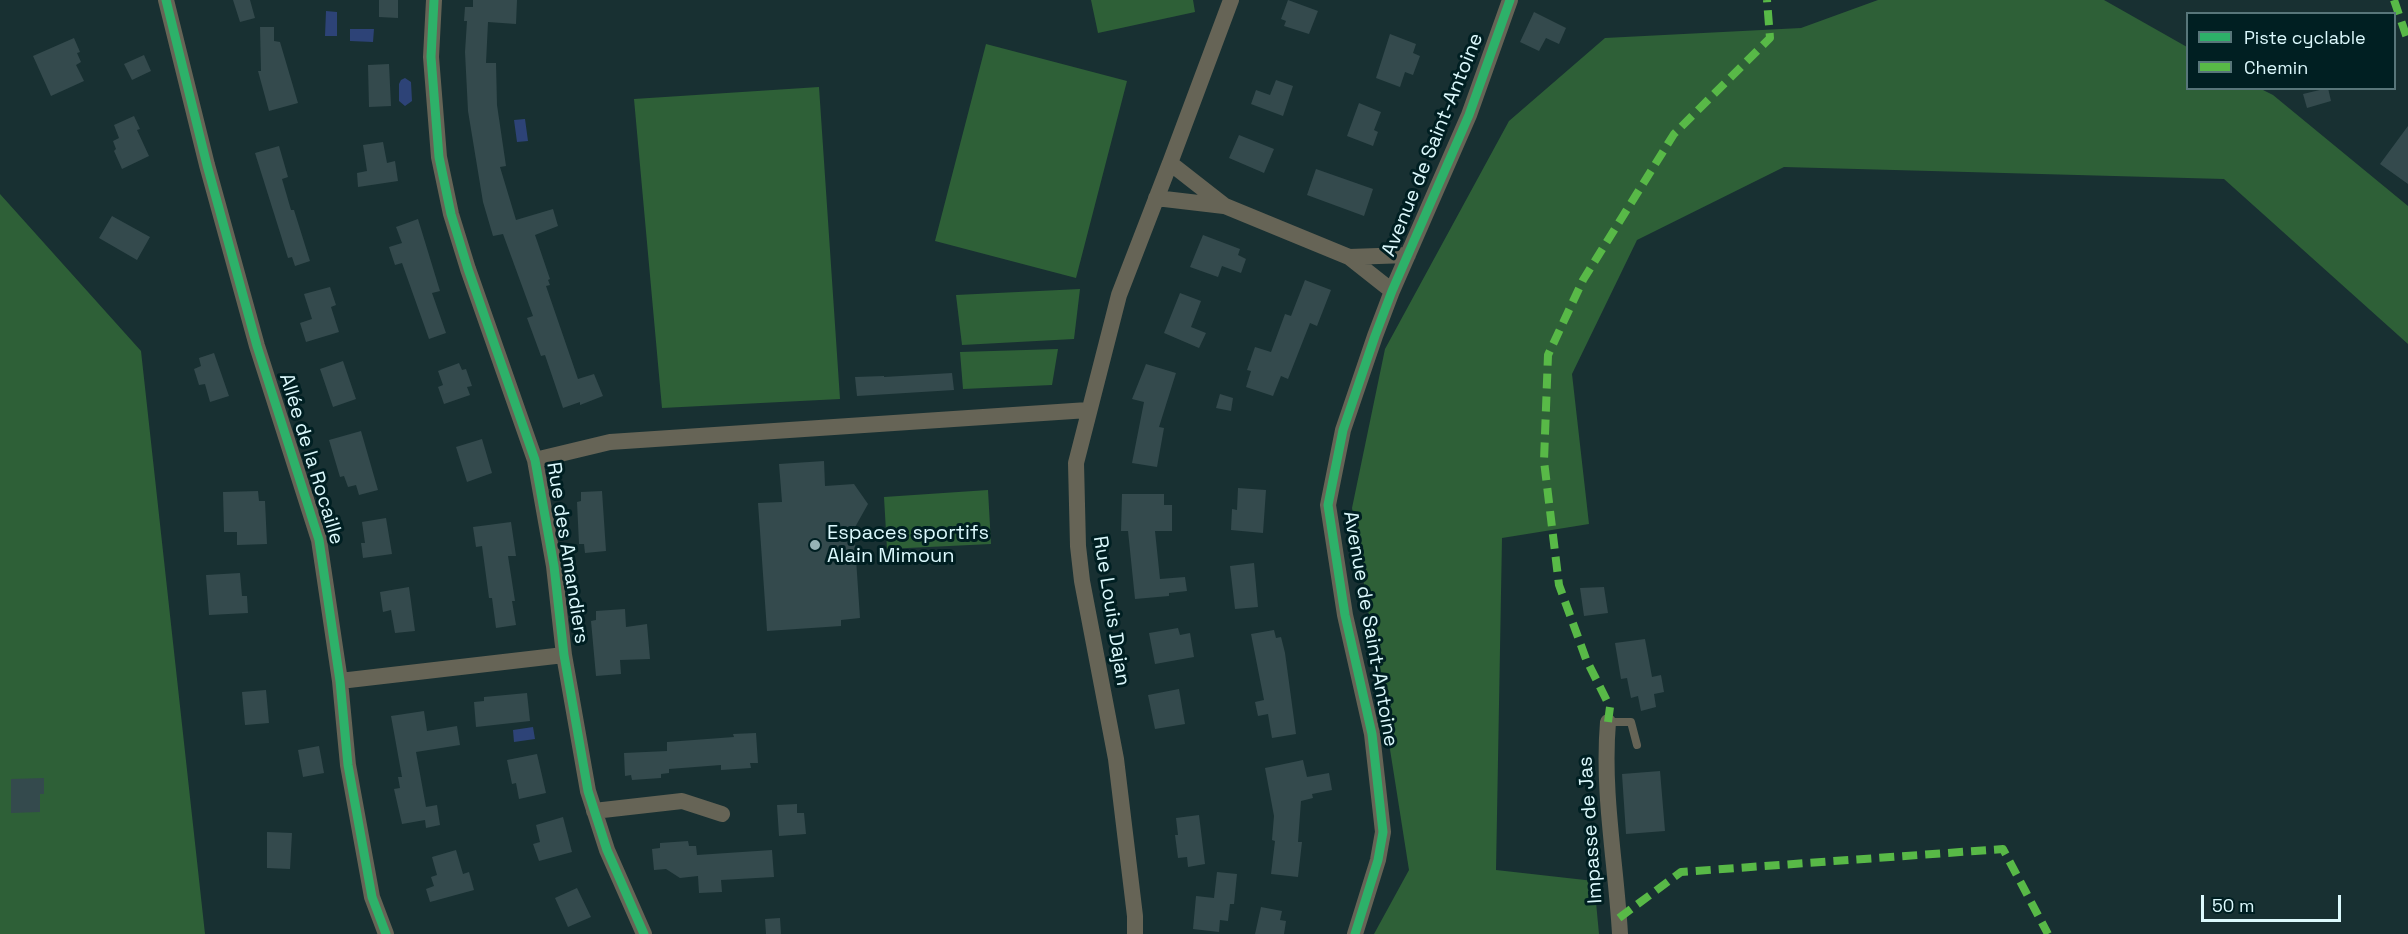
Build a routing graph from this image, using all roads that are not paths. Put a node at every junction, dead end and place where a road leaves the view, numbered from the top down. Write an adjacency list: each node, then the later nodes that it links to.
1 (166, 0): 14 (street, Allée de la Rocaille)
2 (434, 0): 12 (street, Rue des Amandiers)
3 (1231, 0): 5 (street, Rue Louis Dajan)
4 (1510, 0): 8 (street, Avenue de Saint-Antoine)
5 (1170, 163): 6 (street, Rue Louis Dajan); 7 (street)
6 (1156, 198): 7 (street); 11 (street, Rue Louis Dajan)
7 (1225, 206): 9 (street)
8 (1408, 255): 9 (street); 10 (street, Avenue de Saint-Antoine)
9 (1349, 256): 10 (street)
10 (1392, 291): 22 (street, Avenue de Saint-Antoine)
11 (1088, 410): 12 (street); 21 (street, Rue Louis Dajan)
12 (536, 460): 13 (street, Rue des Amandiers)
13 (564, 655): 14 (street); 17 (street, Rue des Amandiers)
14 (340, 681): 19 (street, Allée de la Rocaille)
15 (1608, 722): 16 (lane); 23 (street, Impasse de Jas)
16 (1637, 745)
17 (594, 811): 18 (street); 20 (street, Rue des Amandiers)
18 (723, 814)
19 (386, 934)
20 (644, 934)
21 (1135, 934)
22 (1355, 934)
23 (1620, 934)

